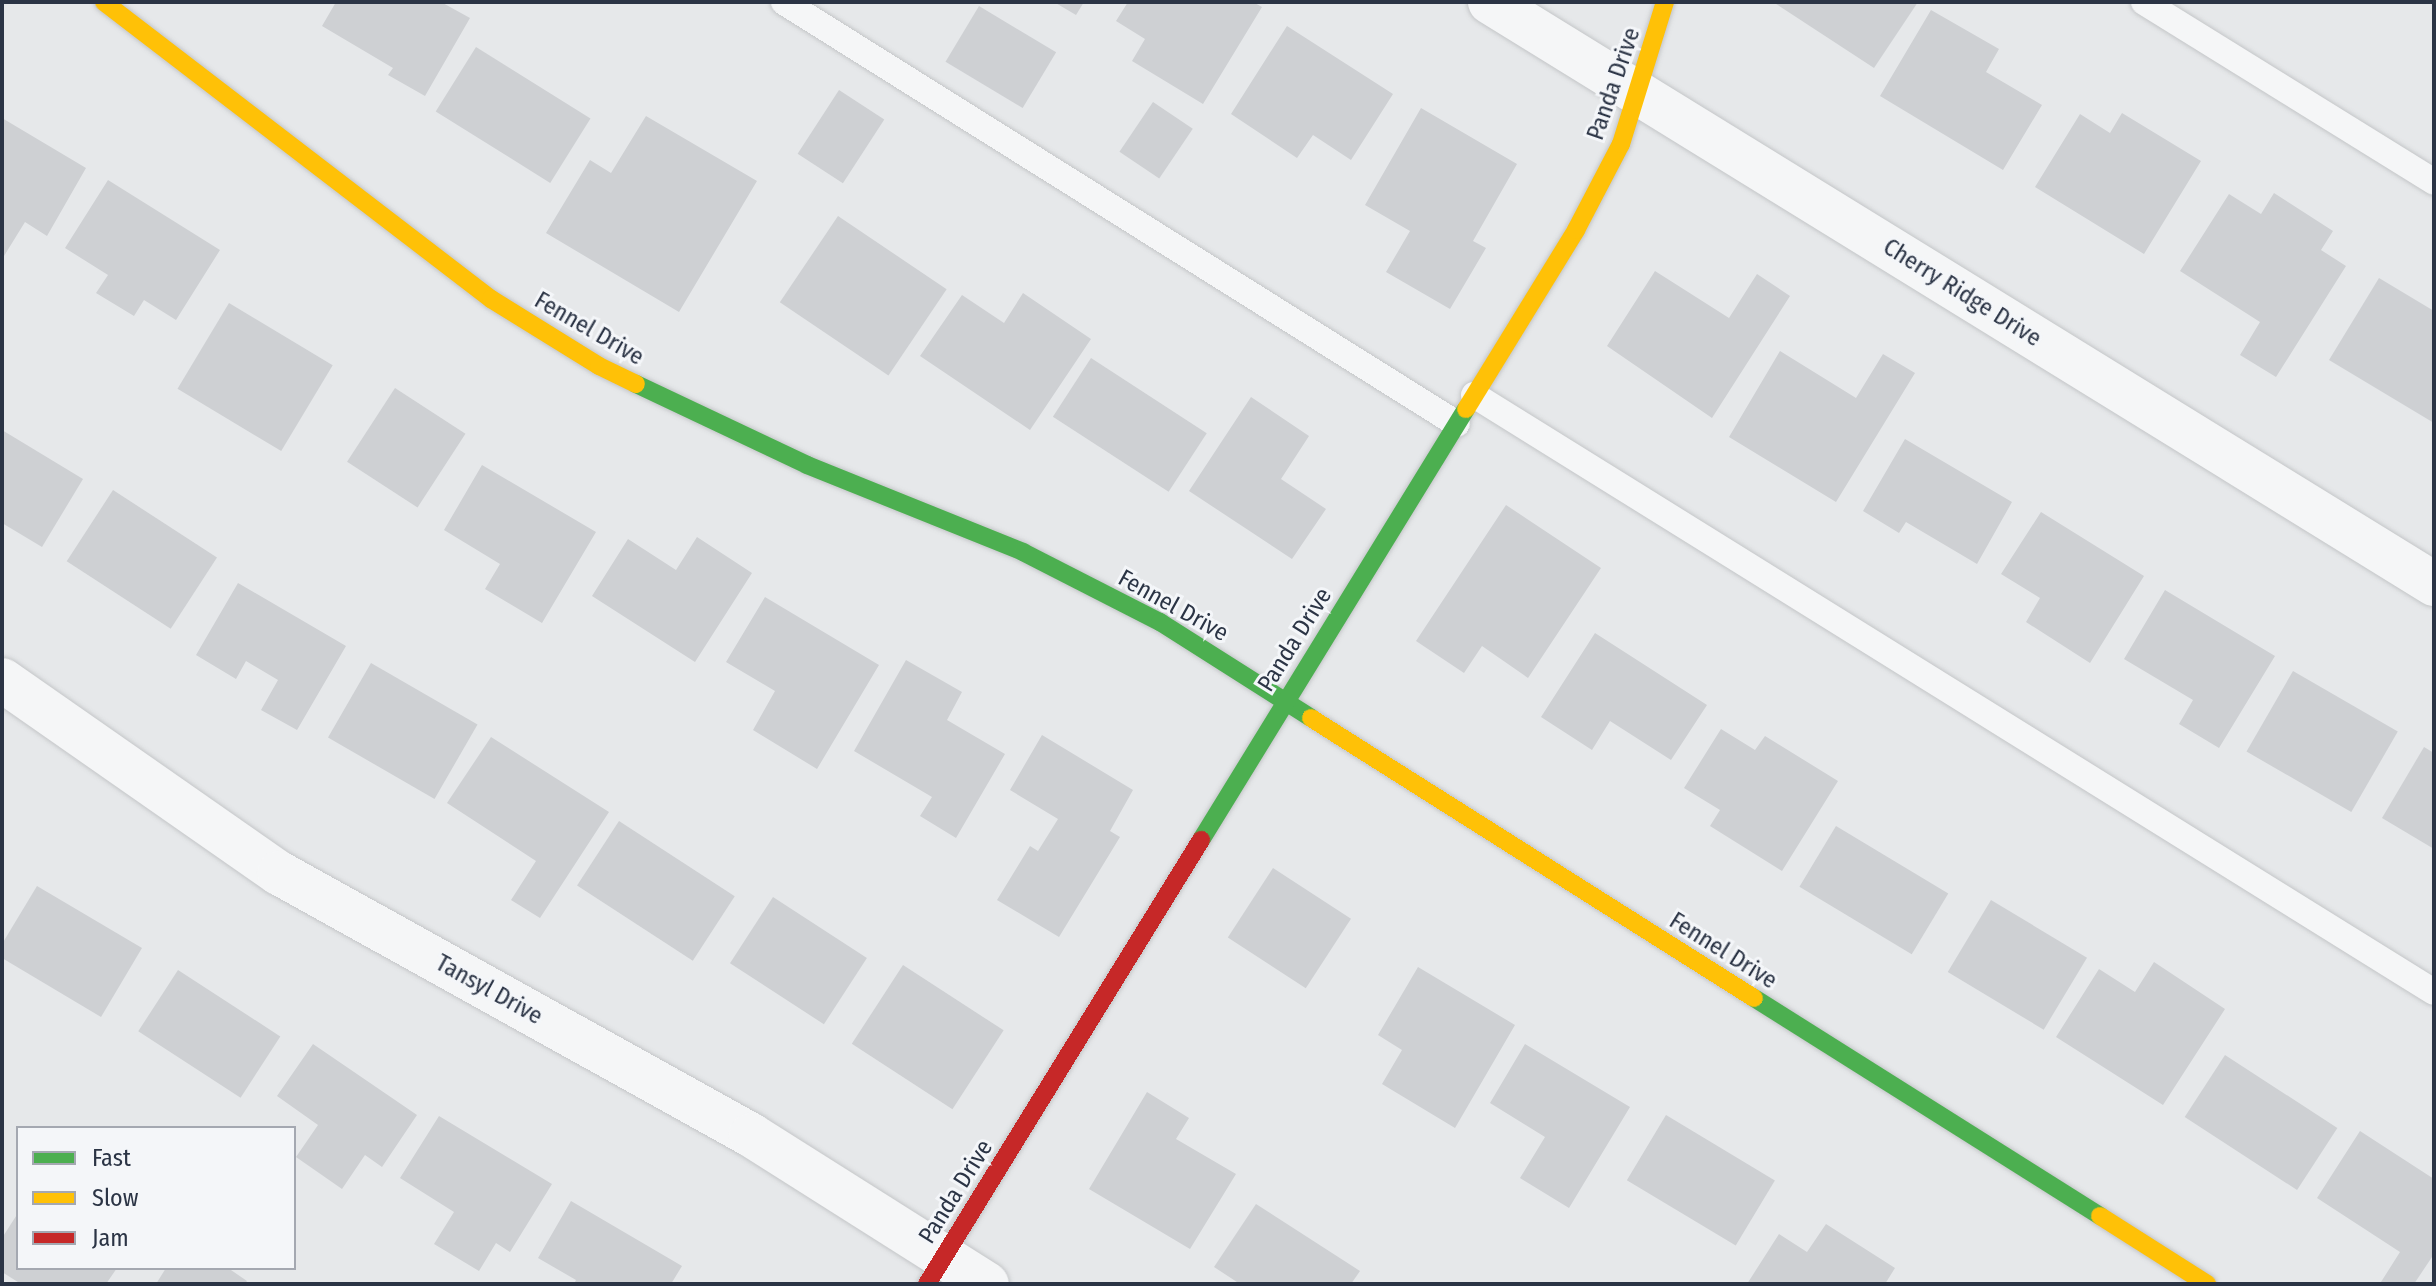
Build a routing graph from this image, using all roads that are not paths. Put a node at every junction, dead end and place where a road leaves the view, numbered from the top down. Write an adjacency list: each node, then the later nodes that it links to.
1 (104, 2): 12 (street, Fennel Drive)
2 (784, 2): 9 (lane)
3 (1490, 2): 6 (street, Cherry Ridge Drive)
4 (1665, 2): 6 (street, Panda Drive)
5 (2144, 2): 7 (lane)
6 (1638, 94): 8 (street, Panda Drive); 10 (street, Cherry Ridge Drive)
7 (2434, 182)
8 (1474, 395): 9 (street, Panda Drive); 13 (lane)
9 (1457, 424): 12 (street, Panda Drive)
10 (2434, 584)
11 (2, 680): 14 (street, Tansyl Drive)
12 (1286, 700): 14 (street, Panda Drive); 16 (street, Fennel Drive)
13 (2434, 992)
14 (935, 1270): 15 (street, Tansyl Drive)
15 (987, 1284)
16 (2207, 1284)

